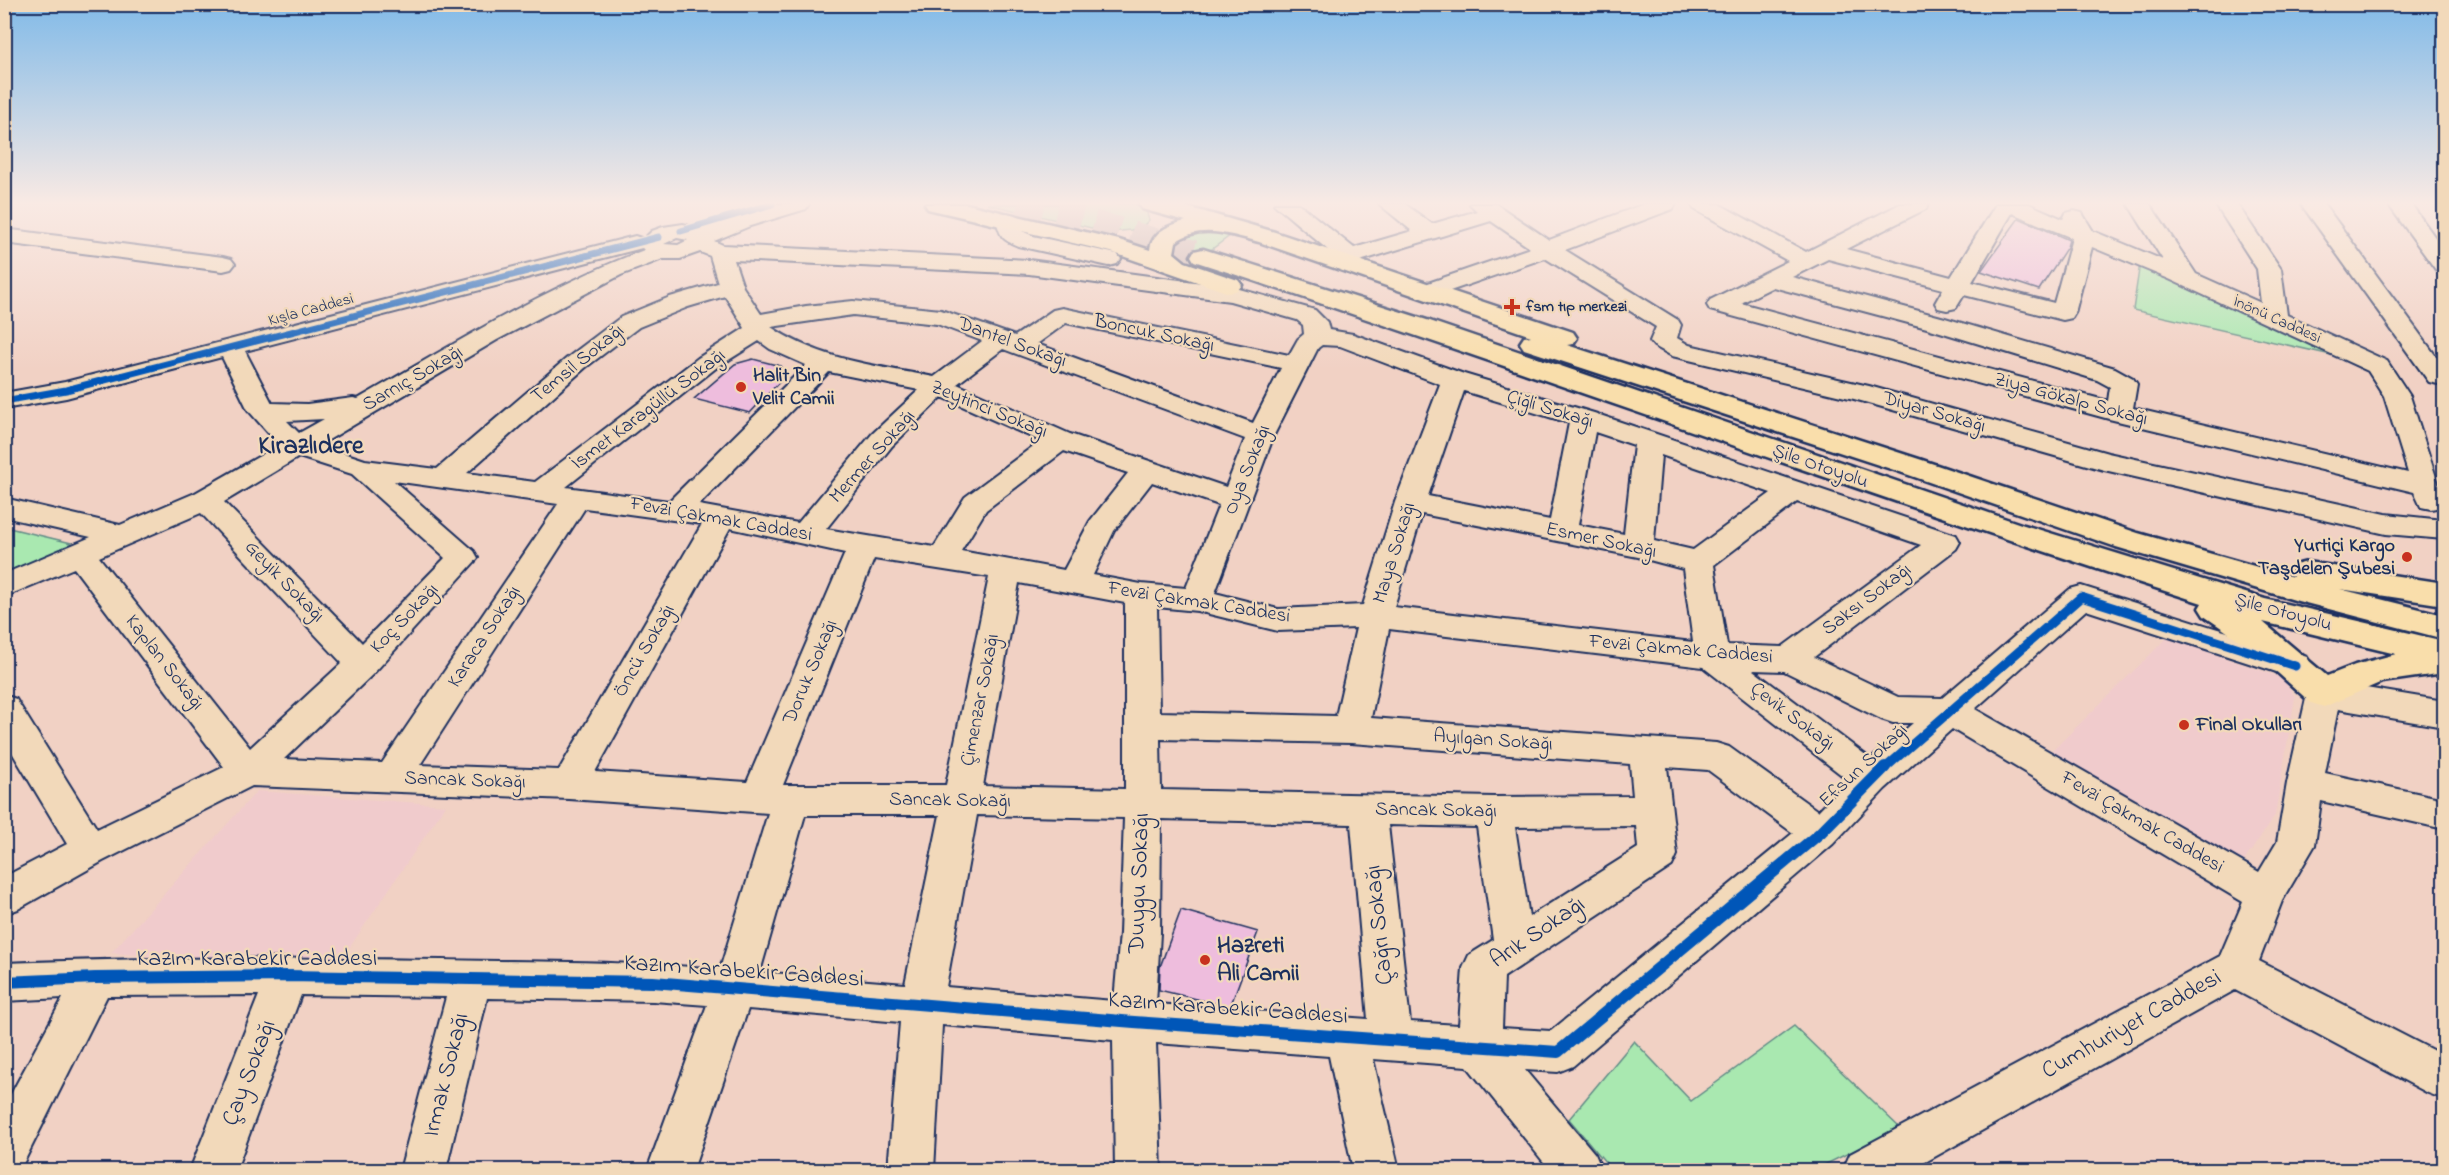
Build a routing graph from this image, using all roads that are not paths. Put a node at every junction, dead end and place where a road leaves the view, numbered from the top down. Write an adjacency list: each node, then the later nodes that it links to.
1 (183, 259): 23 (street)
2 (578, 259): 35 (street, Kışla Caddesi)
3 (611, 259): 24 (street)
4 (642, 259): 24 (street, Sarnıç Sokağı)
5 (703, 259): 29 (street, Zeytinci Sokağı)
6 (917, 259): 25 (street)
7 (1107, 259): 25 (street)
8 (1137, 259): 25 (highway)
9 (1166, 259): 25 (highway)
10 (1259, 259): 58 (highway, Şile Otoyolu)
11 (1272, 259): 52 (highway, Şile Otoyolu)
12 (1330, 259): 52 (highway)
13 (1519, 259): 30 (street)
14 (1563, 259): 67 (street, Diyar Sokağı)
15 (1810, 259): 26 (street)
16 (1828, 259): 28 (street)
17 (1974, 259): 28 (street)
18 (2078, 259): 28 (street)
19 (2139, 259): 27 (street, İnönü Caddesi)
20 (2174, 259): 27 (street)
21 (2262, 259): 31 (street)
22 (2353, 259): 40 (street)
23 (223, 264)
24 (613, 270): 43 (street, Sarnıç Sokağı)
25 (1182, 277): 36 (street); 58 (highway)
26 (1771, 279): 32 (street); 37 (street, Ziya Gökalp Sokağı)
27 (2188, 280): 31 (street, İnönü Caddesi)
28 (1957, 286): 32 (street)
29 (731, 287): 33 (street, Zeytinci Sokağı); 55 (street, Temsil Sokağı)
30 (1436, 288)
31 (2275, 319): 39 (street, İnönü Caddesi)
32 (1936, 323): 37 (street); 46 (street)
33 (757, 327): 34 (street, Dantel Sokağı); 38 (street, Zeytinci Sokağı); 59 (street, İsmet Karagüllü Sokağı)
34 (1010, 342): 36 (street, Boncuk Sokağı); 42 (street, Mermer Sokağı); 48 (street, Dantel Sokağı)
35 (230, 347): 44 (street, Kışla Caddesi); 45 (street)
36 (1307, 348): 41 (street, Çiğli Sokağı); 48 (street, Oya Sokağı)
37 (1913, 358): 46 (street, Ziya Gökalp Sokağı)
38 (823, 363): 42 (street, Zeytinci Sokağı); 65 (street)
39 (2378, 366): 40 (street, İnönü Caddesi); 56 (street)
40 (2441, 376)
41 (1455, 380): 47 (street, Çiğli Sokağı); 63 (street, Maya Sokağı)
42 (939, 386): 49 (street, Zeytinci Sokağı); 70 (street, Mermer Sokağı)
43 (383, 397): 45 (street); 51 (street, Sarnıç Sokağı)
44 (4, 401)
45 (262, 410): 51 (street)
46 (2119, 412): 56 (street, Ziya Gökalp Sokağı)
47 (1584, 419): 50 (street, Çiğli Sokağı); 68 (street)
48 (1260, 435): 62 (street, Oya Sokağı)
49 (1060, 440): 54 (street, Zeytinci Sokağı); 76 (street)
50 (1648, 443): 57 (street, Çiğli Sokağı); 73 (street)
51 (297, 447): 53 (street, Fevzi Çakmak Caddesi); 61 (street, Sarnıç Sokağı)
52 (1911, 466): 74 (highway, Şile Otoyolu)
53 (362, 468): 55 (street, Fevzi Çakmak Caddesi); 91 (street, Koç Sokağı)
54 (1146, 470): 62 (street, Zeytinci Sokağı); 80 (street)
55 (445, 477): 59 (street, Fevzi Çakmak Caddesi)
56 (2425, 486): 67 (street)
57 (1794, 490): 71 (street, Çiğli Sokağı); 77 (street)
58 (1889, 491): 74 (highway, Şile Otoyolu)
59 (542, 492): 60 (street, Fevzi Çakmak Caddesi)
60 (577, 497): 65 (street, Fevzi Çakmak Caddesi); 101 (street, Karaca Sokağı)
61 (205, 500): 69 (street, Sarnıç Sokağı); 91 (street, Geyik Sokağı)
62 (1234, 501): 85 (street, Oya Sokağı)
63 (1410, 502): 68 (street, Esmer Sokağı); 86 (street, Maya Sokağı)
64 (4, 507): 69 (street)
65 (676, 511): 66 (street, Fevzi Çakmak Caddesi)
66 (721, 517): 70 (street, Fevzi Çakmak Caddesi); 104 (street, Öncü Sokağı)
67 (2444, 531)
68 (1562, 532): 73 (street, Esmer Sokağı)
69 (122, 535): 75 (street, Sarnıç Sokağı)
70 (804, 535): 72 (street, Fevzi Çakmak Caddesi)
71 (1945, 542): 89 (street, Saksı Sokağı)
72 (863, 547): 76 (street, Fevzi Çakmak Caddesi); 105 (street, Doruk Sokağı)
73 (1638, 547): 77 (street, Esmer Sokağı)
74 (2118, 551): 82 (highway); 87 (highway, Şile Otoyolu); 90 (highway, Şile Otoyolu); 92 (highway)
75 (79, 553): 81 (street, Sarnıç Sokağı); 100 (street, Kaplan Sokağı)
76 (942, 558): 78 (street, Fevzi Çakmak Caddesi)
77 (1698, 562): 88 (street)
78 (1006, 571): 80 (street, Fevzi Çakmak Caddesi); 106 (street, Çimenzar Sokağı)
79 (2445, 574): 82 (highway)
80 (1073, 583): 84 (street, Fevzi Çakmak Caddesi)
81 (4, 586)
82 (2413, 588): 83 (highway)
83 (2445, 594)
84 (1140, 595): 85 (street, Fevzi Çakmak Caddesi); 97 (street, Duygu Sokağı)
85 (1197, 600): 86 (street, Fevzi Çakmak Caddesi)
86 (1376, 616): 88 (street, Fevzi Çakmak Caddesi); 98 (street, Maya Sokağı)
87 (2445, 627)
88 (1713, 656): 89 (street, Fevzi Çakmak Caddesi); 102 (street, Çevik Sokağı)
89 (1789, 659): 95 (street, Fevzi Çakmak Caddesi)
90 (2437, 662): 93 (highway)
91 (362, 664): 100 (street, Koç Sokağı)
92 (2295, 666): 93 (highway); 95 (street, Efsun Sokağı)
93 (2324, 694): 96 (street); 103 (street, Cumhuriyet Caddesi)
94 (4, 708): 113 (street)
95 (1950, 711): 102 (street, Efsun Sokağı); 114 (street, Fevzi Çakmak Caddesi)
96 (2445, 714)
97 (1142, 725): 98 (street, Ayılgan Sokağı); 107 (street, Duygu Sokağı)
98 (1351, 730): 99 (street, Ayılgan Sokağı)
99 (1647, 753): 109 (street); 112 (street, Ayılgan Sokağı)
100 (248, 772): 101 (street, Sancak Sokağı); 113 (street)
101 (392, 778): 104 (street, Sancak Sokağı)
102 (1872, 778): 112 (street, Efsun Sokağı)
103 (2305, 783): 111 (street); 114 (street, Cumhuriyet Caddesi)
104 (569, 785): 105 (street, Sancak Sokağı)
105 (775, 799): 106 (street, Sancak Sokağı); 122 (street, Doruk Sokağı)
106 (962, 800): 107 (street, Sancak Sokağı); 123 (street, Çimenzar Sokağı)
107 (1143, 804): 108 (street, Sancak Sokağı); 124 (street, Duygu Sokağı)
108 (1368, 810): 110 (street, Sancak Sokağı); 126 (street, Çağrı Sokağı)
109 (1653, 811): 110 (street, Sancak Sokağı); 116 (street, Arık Sokağı)
110 (1494, 812): 116 (street)
111 (2445, 814)
112 (1820, 833): 127 (street, Efsun Sokağı)
113 (90, 850): 115 (street)
114 (2265, 895): 117 (street, Cumhuriyet Caddesi)
115 (4, 897)
116 (1514, 949): 127 (street, Arık Sokağı)
117 (2235, 969): 128 (street); 137 (street, Cumhuriyet Caddesi)
118 (287, 976): 119 (street, Kazım Karabekir Caddesi); 120 (street, Kazım Karabekir Caddesi); 130 (street, Çay Sokağı)
119 (95, 978): 121 (street, Kazım Karabekir Caddesi); 129 (street)
120 (471, 980): 122 (street, Kazım Karabekir Caddesi); 131 (street, Irmak Sokağı)
121 (4, 982)
122 (734, 989): 123 (street, Kazım Karabekir Caddesi); 132 (street, Doruk Sokağı)
123 (922, 1005): 124 (street, Kazım Karabekir Caddesi); 133 (street, Çimenzar Sokağı)
124 (1134, 1022): 125 (street, Kazım Karabekir Caddesi); 134 (street, Duygu Sokağı)
125 (1347, 1037): 126 (street, Kazım Karabekir Caddesi); 135 (street)
126 (1391, 1041): 127 (street, Kazım Karabekir Caddesi)
127 (1479, 1047): 136 (street)
128 (2445, 1078)
129 (4, 1154)
130 (213, 1170)
131 (423, 1170)
132 (670, 1170)
133 (910, 1170)
134 (1138, 1170)
135 (1376, 1170)
136 (1579, 1170)
137 (1866, 1170)

